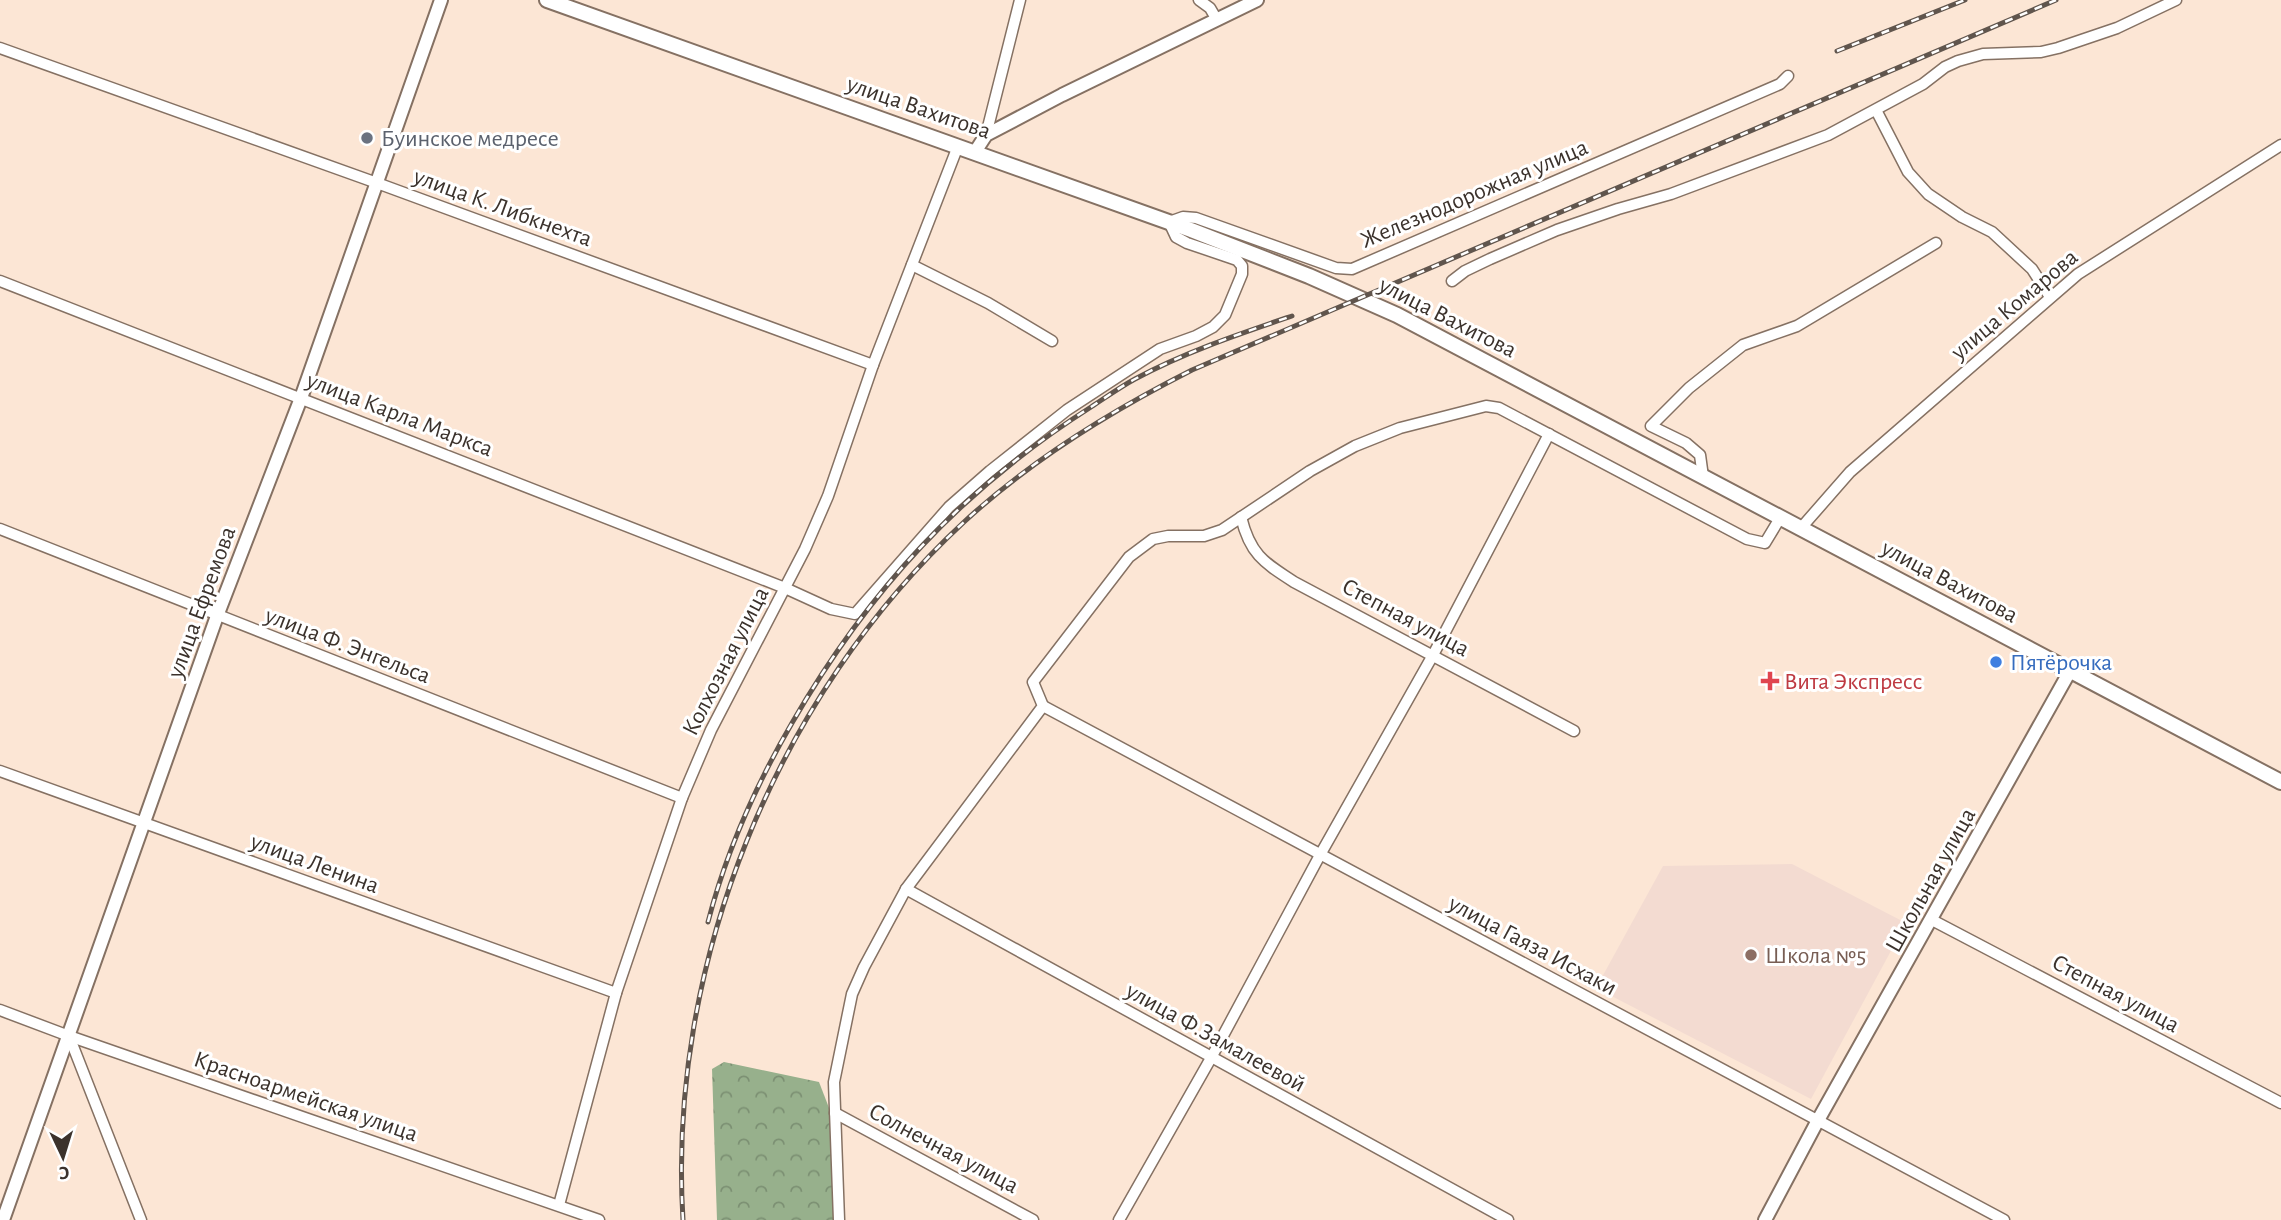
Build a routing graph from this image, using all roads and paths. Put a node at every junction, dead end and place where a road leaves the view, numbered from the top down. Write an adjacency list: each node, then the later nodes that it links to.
1 (441, 0): 15 (street, улица Ефремова)
2 (547, 0): 13 (main road, улица Вахитова)
3 (1020, 0): 11 (street)
4 (1199, 0): 7 (street)
5 (1257, 0): 7 (street)
6 (2176, 0): 10 (street)
7 (1217, 20): 11 (street)
8 (0, 48): 15 (street, улица К. Либкнехта)
9 (1788, 76): 16 (street, Железнодорожная улица)
10 (1876, 110): 20 (street); 21 (street)
11 (986, 135): 14 (street)
12 (2281, 145): 21 (street, улица Комарова)
13 (958, 146): 14 (main road, улица Вахитова); 18 (street, Колхозная улица)
14 (975, 152): 16 (main road, улица Вахитова)
15 (377, 183): 23 (street, улица К. Либкнехта); 24 (street, улица Ефремова)
16 (1169, 222): 26 (main road, улица Вахитова); 31 (street, улица Карла Маркса)
17 (1936, 243): 26 (street)
18 (912, 265): 22 (street); 23 (street, Колхозная улица)
19 (0, 281): 24 (street, улица Карла Маркса)
20 (1452, 281)
21 (2050, 297): 29 (street, улица Комарова)
22 (1052, 341)
23 (873, 365): 31 (street, Колхозная улица)
24 (301, 398): 31 (street, улица Карла Маркса); 32 (street, улица Ефремова)
25 (1549, 434): 27 (street); 28 (street); 33 (street)
26 (1703, 477): 28 (main road, улица Вахитова)
27 (1241, 517): 33 (street, Степная улица); 35 (street)
28 (1780, 518): 29 (main road, улица Вахитова)
29 (1801, 528): 34 (main road, улица Вахитова)
30 (0, 529): 32 (street, улица Ф. Энгельса)
31 (785, 588): 39 (street, Колхозная улица)
32 (217, 616): 39 (street, улица Ф. Энгельса); 40 (street, улица Ефремова)
33 (1433, 655): 36 (street, Степная улица); 41 (street)
34 (2070, 671): 38 (main road, улица Вахитова); 43 (street, Школьная улица)
35 (1043, 706): 41 (street, улица Гаяза Исхаки); 42 (street)
36 (1574, 731)
37 (0, 771): 40 (street, улица Ленина)
38 (2280, 779)
39 (682, 798): 44 (street, Колхозная улица)
40 (144, 824): 44 (street, улица Ленина); 46 (street, улица Ефремова)
41 (1321, 855): 47 (street); 50 (street, улица Гаяза Исхаки)
42 (906, 889): 47 (street, улица Ф.Замалеевой); 49 (street)
43 (1932, 920): 48 (street, Степная улица); 50 (street, Школьная улица)
44 (616, 993): 51 (street, Колхозная улица)
45 (0, 1010): 46 (street, Красноармейская улица)
46 (69, 1037): 51 (street, Красноармейская улица); 52 (street, улица Ефремова); 53 (street)
47 (1211, 1058): 57 (street); 58 (street, улица Ф.Замалеевой)
48 (2281, 1103)
49 (835, 1113): 55 (street); 56 (street, Солнечная улица)
50 (1817, 1122): 59 (street, Школьная улица); 60 (street, улица Гаяза Исхаки)
51 (559, 1205): 54 (street, Красноармейская улица)
52 (3, 1220)
53 (142, 1220)
54 (599, 1220)
55 (839, 1220)
56 (1033, 1220)
57 (1119, 1220)
58 (1508, 1220)
59 (1765, 1220)
60 (2004, 1220)

